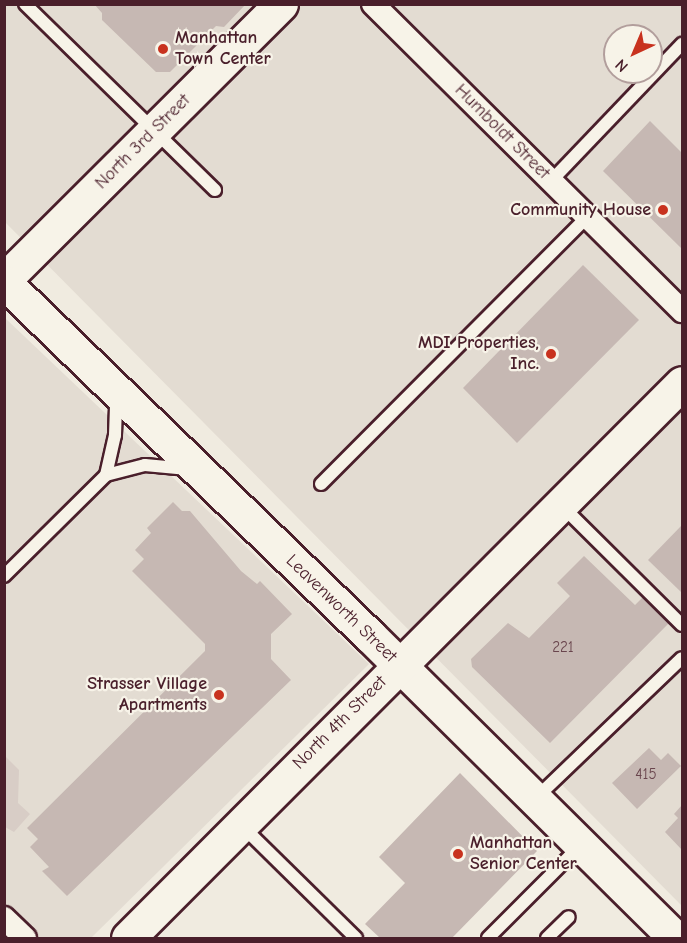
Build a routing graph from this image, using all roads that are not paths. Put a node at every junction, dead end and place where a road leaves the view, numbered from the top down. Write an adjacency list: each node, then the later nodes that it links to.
1 (25, 4): 5 (lane)
2 (281, 4): 5 (main road, North 3rd Street)
3 (373, 4): 6 (street, Humboldt Street)
4 (682, 44): 6 (lane)
5 (154, 131): 7 (lane); 9 (main road, North 3rd Street)
6 (551, 181): 8 (street, Humboldt Street)
7 (215, 190)
8 (587, 217): 10 (street, Humboldt Street); 15 (lane)
9 (4, 281): 12 (main road, Leavenworth Street)
10 (682, 311)
11 (682, 383): 16 (main road, North 4th Street)
12 (116, 391): 13 (main road, Leavenworth Street); 14 (lane)
13 (199, 470): 14 (lane); 20 (main road, Leavenworth Street)
14 (106, 475): 17 (lane)
15 (321, 484)
16 (561, 505): 18 (lane); 20 (main road, North 4th Street)
17 (4, 576)
18 (682, 625)
19 (682, 658): 21 (lane)
20 (398, 664): 21 (main road, Leavenworth Street); 22 (main road, North 4th Street)
21 (534, 800): 23 (main road, Leavenworth Street)
22 (241, 825): 27 (main road, North 4th Street); 28 (lane)
23 (580, 845): 29 (lane); 31 (main road, Leavenworth Street)
24 (569, 917): 30 (lane)
25 (4, 918): 26 (street)
26 (25, 939)
27 (128, 939)
28 (356, 939)
29 (488, 939)
30 (547, 939)
31 (675, 939)

